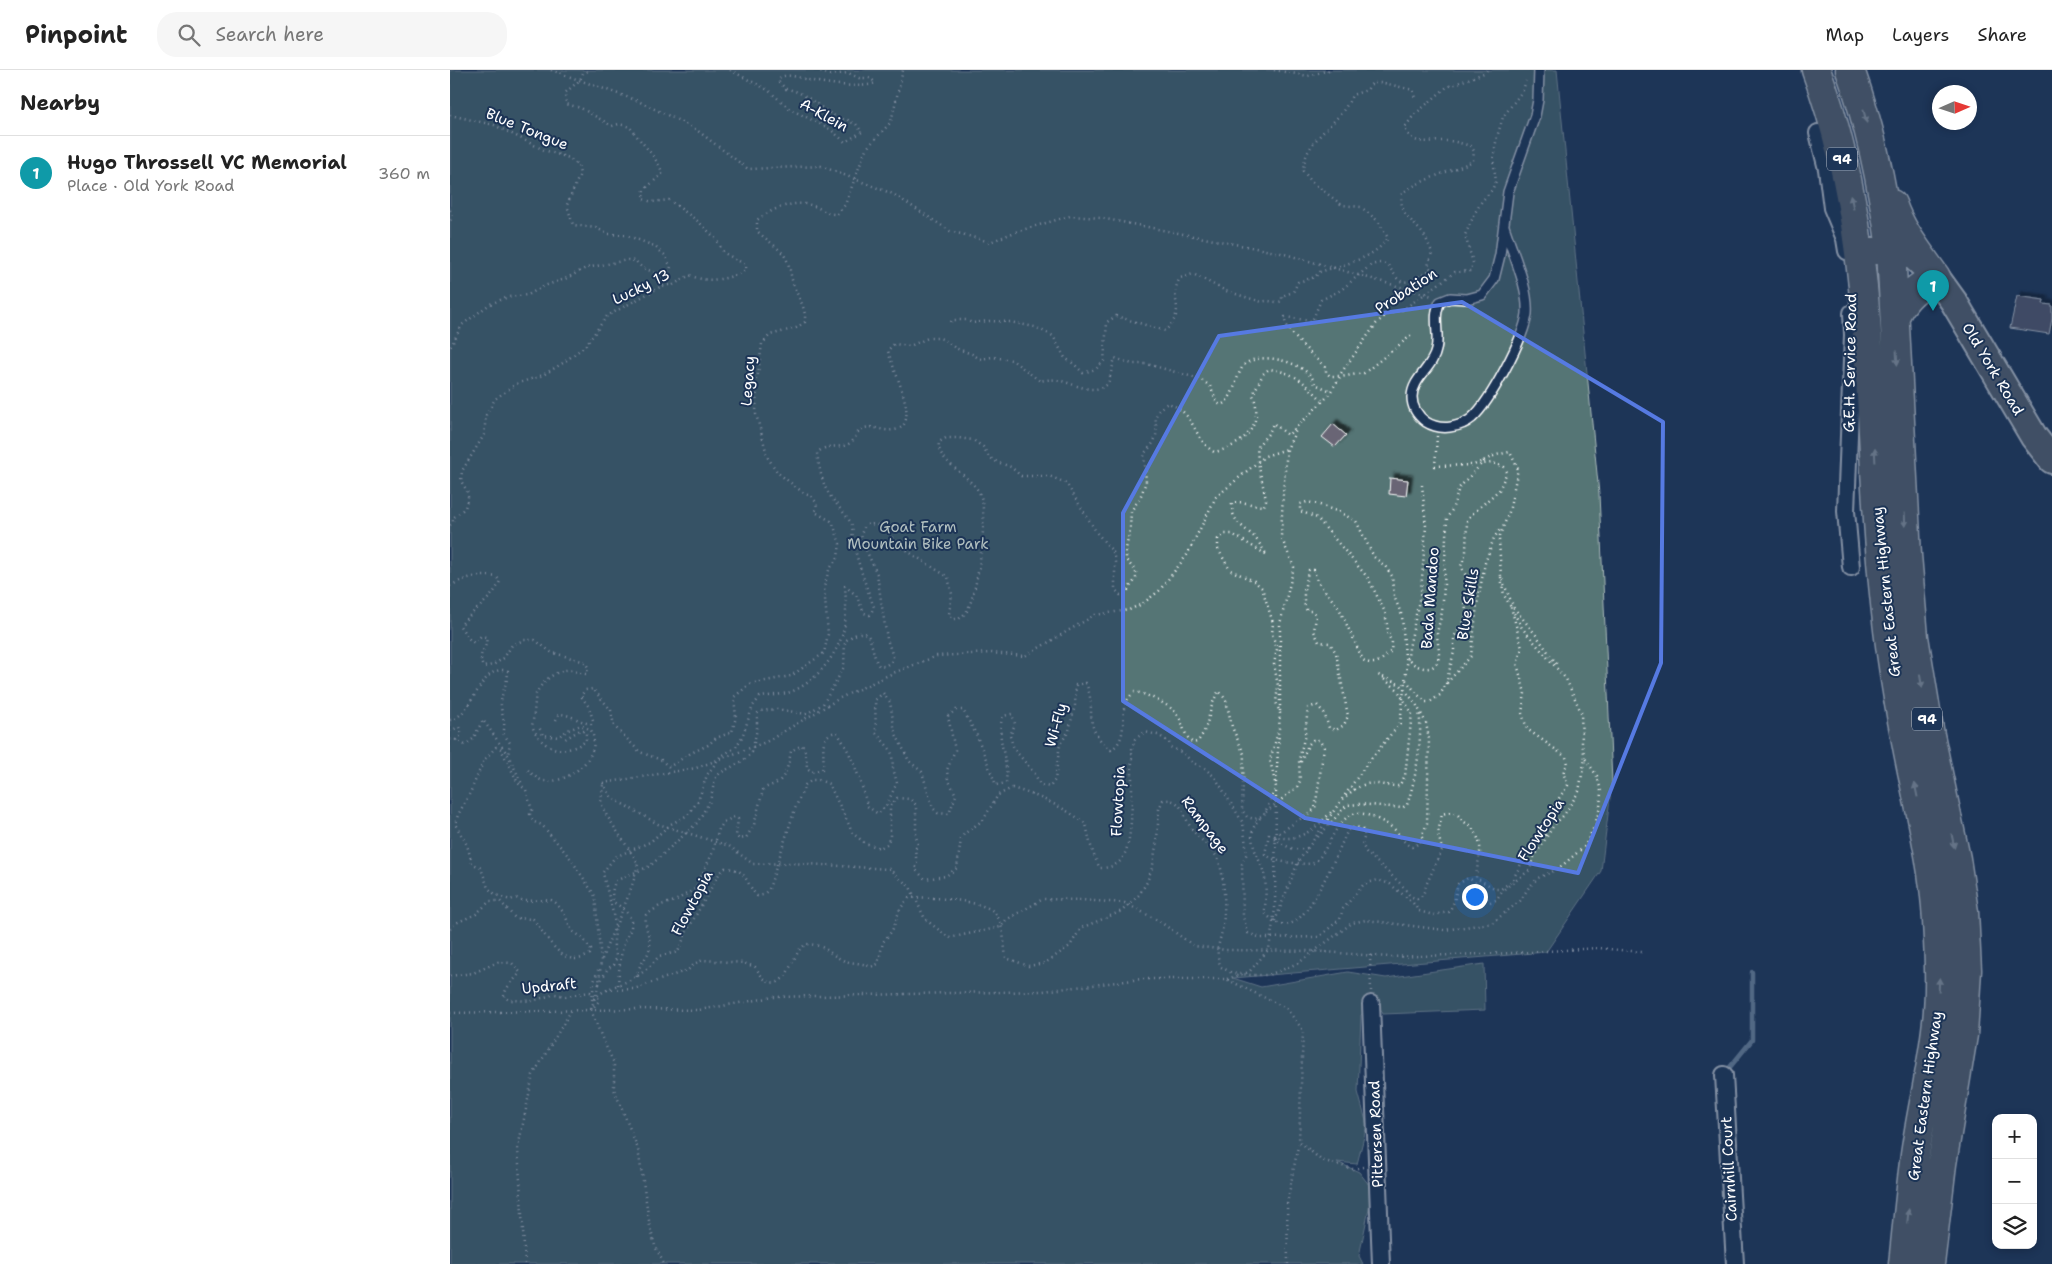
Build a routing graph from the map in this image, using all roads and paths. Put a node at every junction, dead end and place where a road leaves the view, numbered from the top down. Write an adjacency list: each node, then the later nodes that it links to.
1 (551, 70): 18 (path)
2 (591, 70): 40 (path, Lucky 13)
3 (730, 70): 4 (path, A-Klein)
4 (818, 70)
5 (903, 70): 18 (path, Legacy)
6 (1274, 70): 7 (path)
7 (1329, 70)
8 (1487, 70): 12 (path, Probation)
9 (1539, 70): 21 (lane)
10 (1816, 70): 17 (highway, Great Eastern Highway / 94)
11 (1850, 70): 16 (highway, Great Eastern Highway / 94, one-way to 16)
12 (1527, 78)
13 (1415, 98): 27 (path)
14 (450, 115): 29 (path, Blue Tongue)
15 (1818, 133): 17 (street, G.E.H. Service Road)
16 (1876, 162): 17 (street); 23 (highway, Great Eastern Highway / 94); 24 (highway)
17 (1835, 167): 22 (highway, Great Eastern Highway / 94, one-way to 17); 41 (street, G.E.H. Service Road)
18 (854, 179): 25 (path); 51 (path, Legacy)
19 (450, 210): 20 (path)
20 (450, 222)
21 (1504, 226): 25 (lane); 33 (lane)
22 (1860, 260): 23 (main road); 107 (highway, Great Eastern Highway / 94, one-way to 22)
23 (1892, 261): 24 (main road); 26 (highway, Great Eastern Highway / 94)
24 (1936, 277): 26 (highway); 36 (main road, Old York Road)
25 (1440, 302): 33 (lane)
26 (1895, 316): 108 (highway, Great Eastern Highway / 94, one-way to 108)
27 (951, 322)
28 (1413, 334): 30 (path)
29 (450, 348)
30 (1331, 391): 31 (path); 66 (path)
31 (1322, 400): 32 (path); 56 (path)
32 (1305, 419): 34 (path); 49 (path)
33 (1438, 427): 35 (path, Flowtopia)
34 (1287, 449): 49 (path); 56 (path)
35 (1486, 459): 37 (path, Bada Mandoo); 39 (path, Flowtopia)
36 (2052, 460)
37 (1482, 464): 47 (path); 59 (path, Bada Mandoo)
38 (1422, 485): 46 (path)
39 (1505, 523): 42 (path, Flowtopia); 47 (path, Blue Skills)
40 (450, 525)
41 (1850, 567)
42 (1501, 577): 44 (path, Flowtopia); 45 (path, Flowtopia)
43 (450, 586): 55 (path)
44 (1511, 607): 45 (path, Flowtopia); 77 (path)
45 (1566, 679): 58 (path, Flowtopia)
46 (1405, 680): 47 (path, Blue Skills); 64 (path)
47 (1446, 684)
48 (1416, 704): 64 (path); 68 (path); 68 (path)
49 (1280, 713): 53 (path)
50 (450, 720): 57 (path)
51 (556, 720)
52 (539, 727): 60 (path)
53 (1280, 729): 62 (path); 62 (path)
54 (450, 731): 57 (path)
55 (565, 739)
56 (754, 746): 61 (path); 67 (path)
57 (508, 755): 63 (path)
58 (1584, 758): 81 (path, Flowtopia); 83 (path)
59 (1299, 765): 65 (path, Bada Mandoo); 69 (path)
60 (528, 770)
61 (603, 783): 66 (path); 71 (path)
62 (1276, 787): 65 (path); 69 (path)
63 (526, 790): 80 (path); 86 (path)
64 (1344, 797): 68 (path); 77 (path)
65 (1264, 814): 70 (path, Wi-Fly); 77 (path, Bada Mandoo)
66 (667, 827): 67 (path); 71 (path)
67 (687, 833): 70 (path); 73 (path)
68 (1269, 834)
69 (1275, 836): 77 (path)
70 (716, 842): 72 (path); 89 (path, Wi-Fly)
71 (630, 850): 73 (path); 78 (path)
72 (777, 864): 74 (path); 81 (path, Flowtopia); 89 (path, Flowtopia)
73 (636, 871): 76 (path); 76 (path)
74 (915, 897): 79 (path, Rampage); 79 (path); 93 (path)
75 (1129, 905): 79 (path); 79 (path, Rampage); 82 (path); 82 (path, Rampage)
76 (622, 908): 78 (path); 92 (path)
77 (1274, 923): 81 (path)
78 (615, 926): 86 (path); 91 (path)
79 (1001, 927)
80 (450, 929)
81 (1272, 938): 87 (path)
82 (1218, 949): 83 (path); 87 (path)
83 (1313, 951): 85 (path); 87 (path)
84 (1642, 952): 85 (path)
85 (1370, 955): 95 (path)
86 (601, 961): 91 (path); 94 (path)
87 (1242, 974): 90 (path)
88 (450, 976): 94 (path, Updraft)
89 (637, 977): 92 (path, Flowtopia)
90 (1226, 979): 96 (path); 100 (path)
91 (599, 984): 94 (path)
92 (618, 984): 93 (path, Flowtopia)
93 (605, 990): 94 (path, Flowtopia)
94 (594, 996): 96 (path); 96 (path, Updraft)
95 (1371, 1004): 101 (street, Pittersen Road)
96 (591, 1010): 97 (path); 103 (path)
97 (571, 1011): 98 (path); 102 (path)
98 (450, 1014)
99 (1724, 1074): 106 (street, Cairnhill Court)
100 (1299, 1141): 101 (path); 104 (path)
101 (1377, 1164): 105 (street, Pittersen Road)
102 (525, 1264)
103 (664, 1264)
104 (1288, 1264)
105 (1381, 1264)
106 (1735, 1264)
107 (1903, 1264)
108 (1930, 1264)

